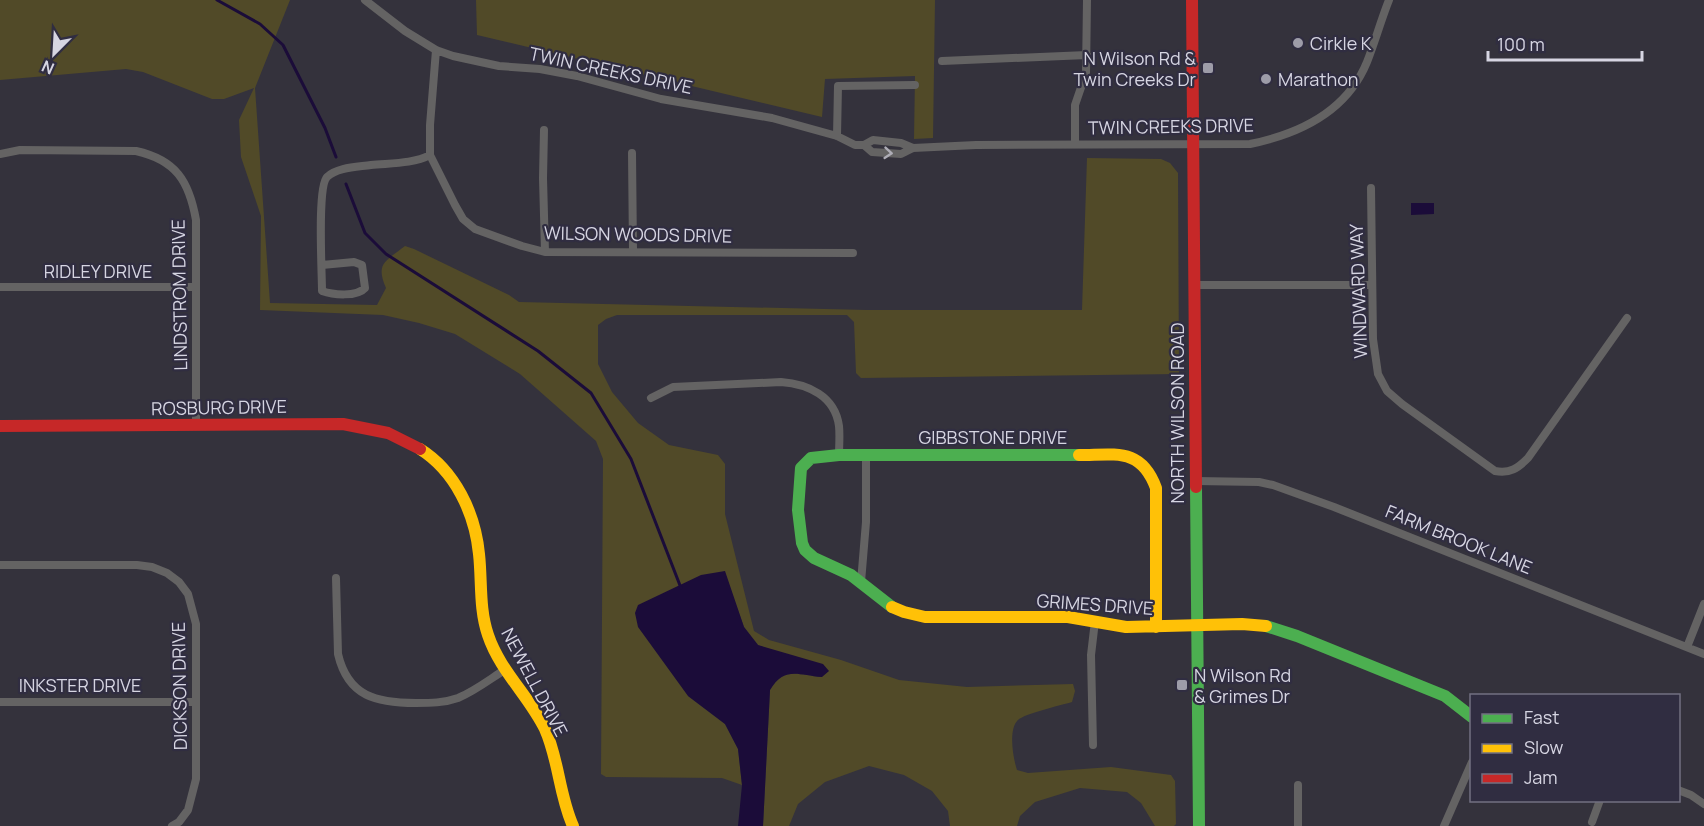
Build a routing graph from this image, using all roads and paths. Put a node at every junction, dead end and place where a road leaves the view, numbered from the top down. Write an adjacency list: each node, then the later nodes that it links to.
1 (365, 0): 5 (street, TWIN CREEKS DRIVE)
2 (1087, 0): 6 (street)
3 (1192, 0): 11 (street, NORTH WILSON ROAD)
4 (1389, 0): 11 (street, TWIN CREEKS DRIVE)
5 (436, 50): 10 (street, TWIN CREEKS DRIVE); 15 (street, WILSON WOODS DRIVE)
6 (1087, 55): 7 (street); 12 (street)
7 (942, 61)
8 (915, 85): 10 (street)
9 (544, 130): 17 (street)
10 (837, 136): 12 (street, TWIN CREEKS DRIVE)
11 (1193, 143): 12 (street, TWIN CREEKS DRIVE); 21 (street, NORTH WILSON ROAD)
12 (1075, 144)
13 (632, 153): 18 (street)
14 (0, 154): 24 (street, LINDSTROM DRIVE)
15 (430, 155): 17 (street, WILSON WOODS DRIVE); 20 (street)
16 (1371, 188): 22 (street, WINDWARD WAY)
17 (545, 252): 18 (street, WILSON WOODS DRIVE)
18 (633, 252): 19 (street, WILSON WOODS DRIVE)
19 (852, 253)
20 (322, 265): 20 (street)
21 (1194, 285): 22 (street); 32 (street, NORTH WILSON ROAD)
22 (1372, 285): 25 (street, WINDWARD WAY)
23 (0, 287): 24 (street, RIDLEY DRIVE)
24 (196, 287): 28 (street, LINDSTROM DRIVE)
25 (1627, 318)
26 (651, 398): 29 (street)
27 (0, 426): 28 (street, ROSBURG DRIVE)
28 (196, 426): 31 (street, ROSBURG DRIVE)
29 (838, 455): 30 (street, GIBBSTONE DRIVE); 35 (street, GRIMES DRIVE)
30 (866, 456): 35 (street); 39 (street, GIBBSTONE DRIVE)
31 (431, 458): 42 (street, NEWELL DRIVE)
32 (1196, 481): 38 (street, NORTH WILSON ROAD); 40 (street, FARM BROOK LANE)
33 (0, 565): 44 (street, DICKSON DRIVE)
34 (336, 578): 42 (street)
35 (861, 582): 37 (street, GRIMES DRIVE)
36 (1704, 604): 40 (street)
37 (1095, 621): 39 (street, GRIMES DRIVE); 46 (street)
38 (1197, 625): 39 (street, GRIMES DRIVE); 45 (street, GRIMES DRIVE); 55 (street, NORTH WILSON ROAD)
39 (1155, 627)
40 (1687, 647): 41 (street, FARM BROOK LANE)
41 (1704, 654)
42 (506, 669): 53 (street, NEWELL DRIVE)
43 (0, 702): 44 (street, INKSTER DRIVE)
44 (196, 702): 54 (street, DICKSON DRIVE)
45 (1470, 715)
46 (1093, 745)
47 (1470, 767): 57 (street)
48 (1298, 785): 56 (street)
49 (1680, 791): 51 (street)
50 (1600, 802): 52 (street)
51 (1704, 804)
52 (1592, 822)
53 (569, 825)
54 (172, 826)
55 (1199, 826)
56 (1298, 826)
57 (1444, 826)

